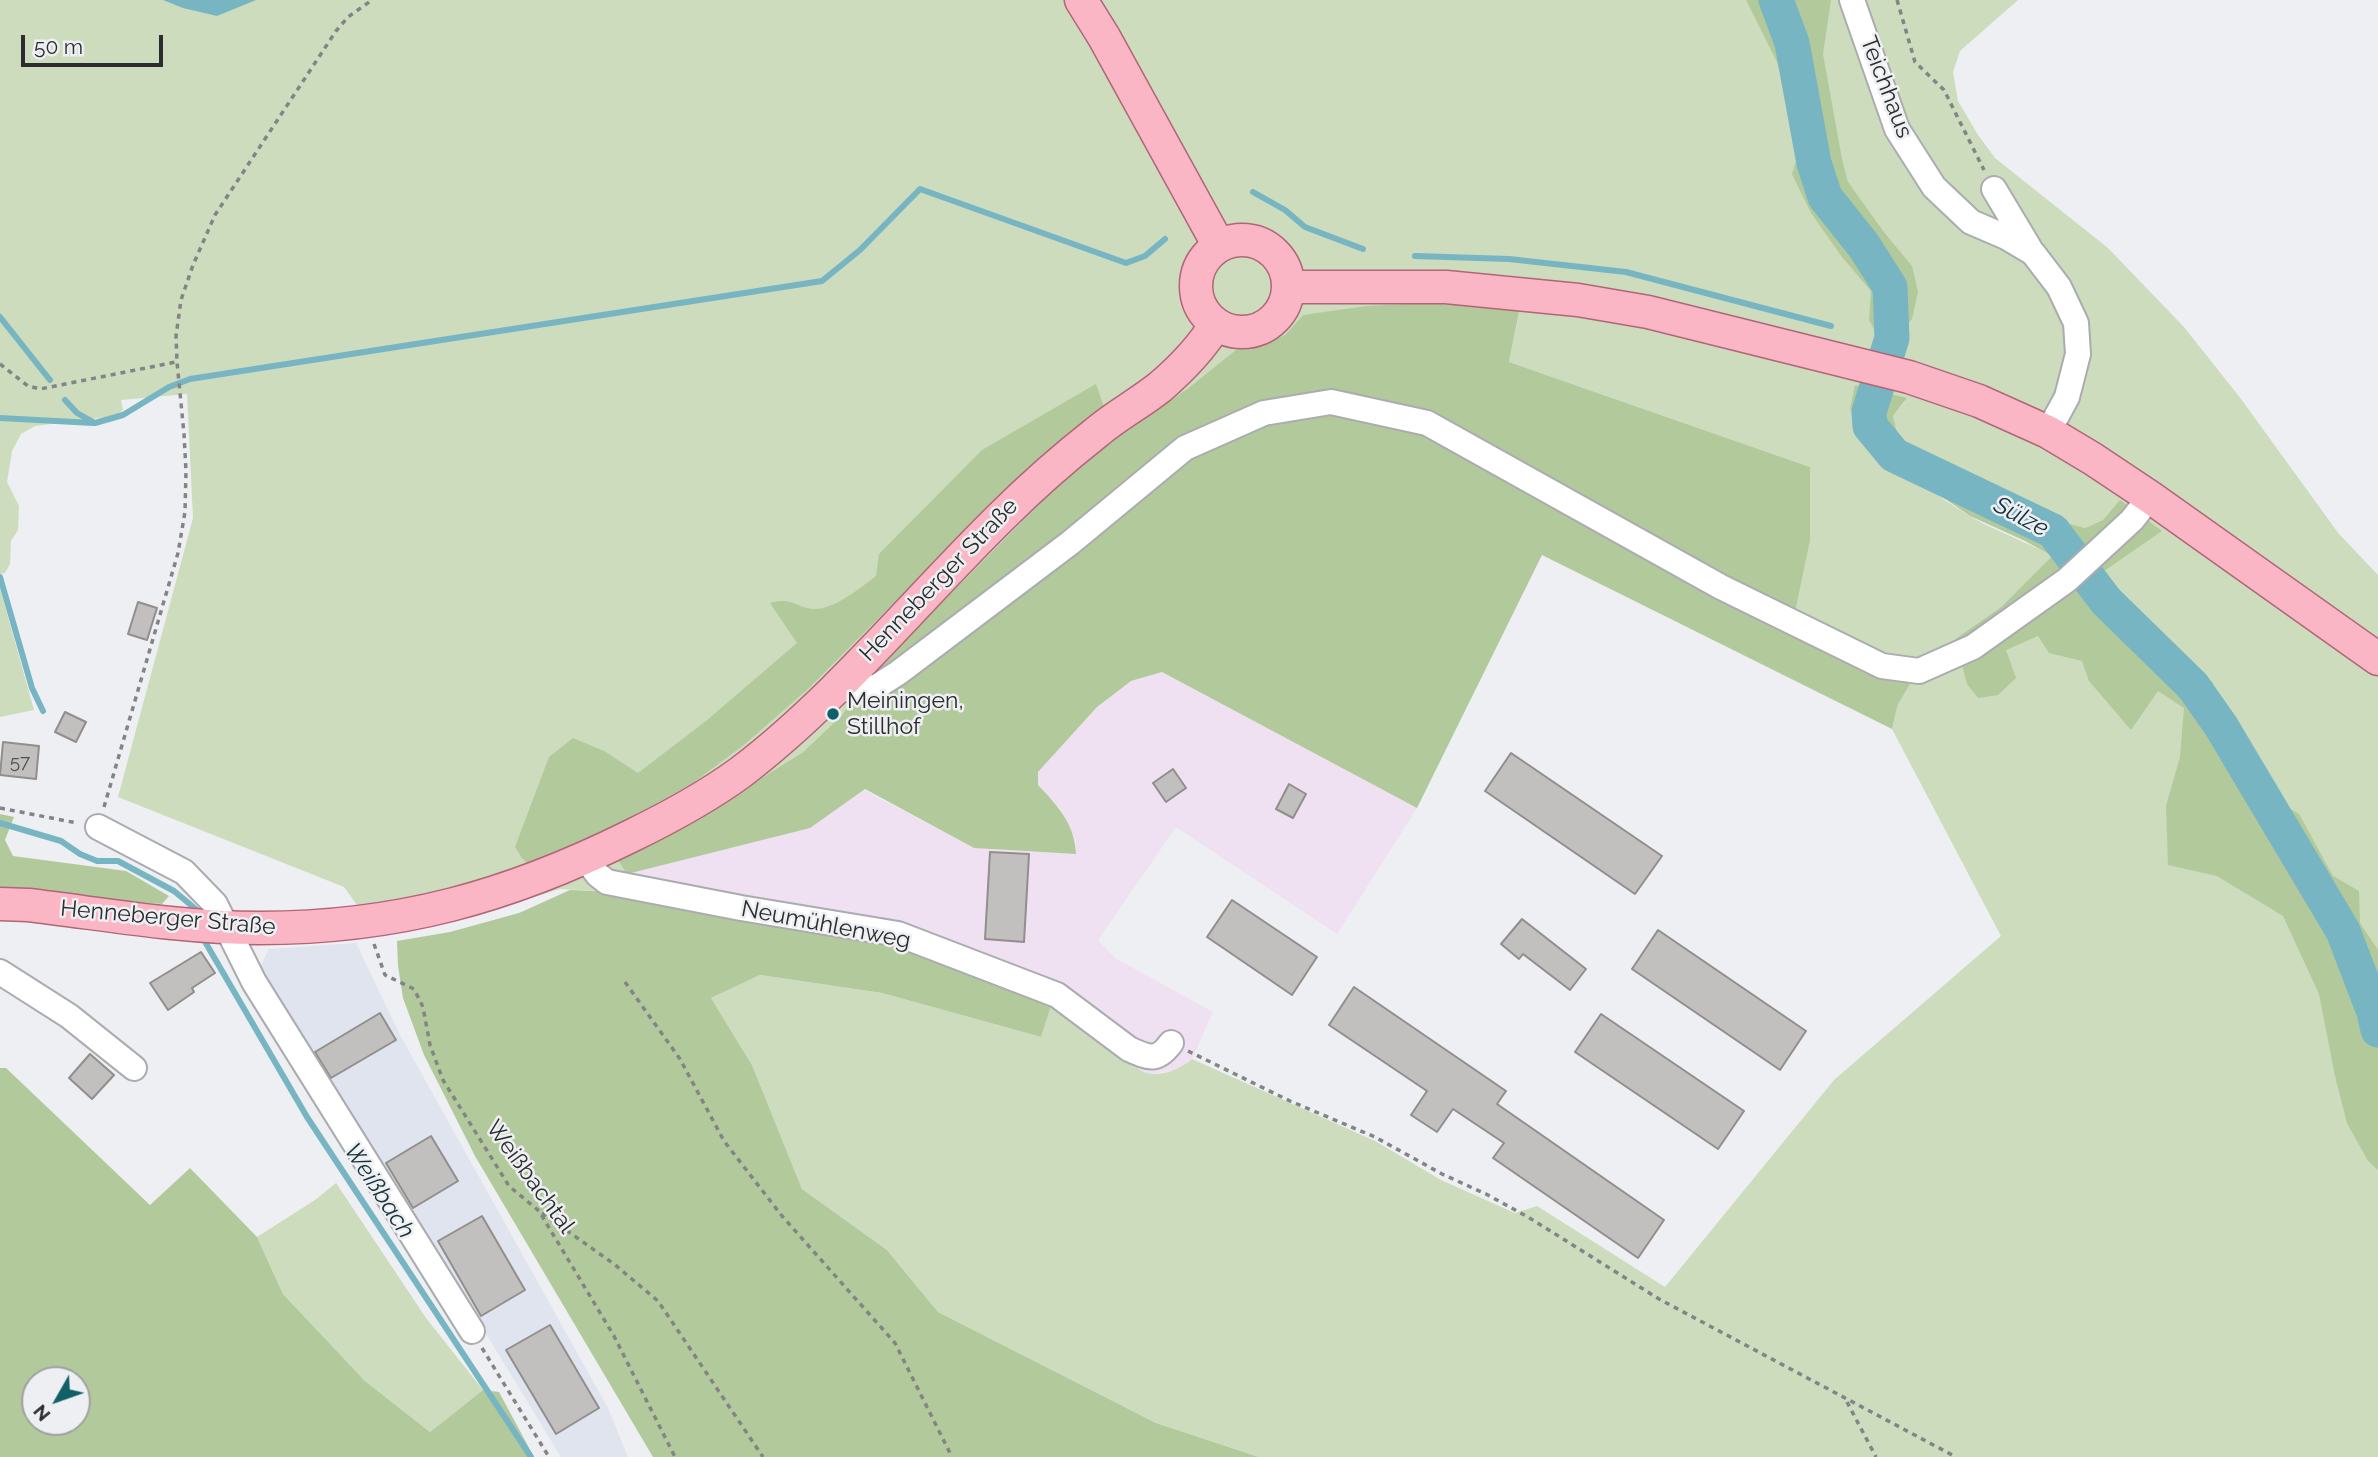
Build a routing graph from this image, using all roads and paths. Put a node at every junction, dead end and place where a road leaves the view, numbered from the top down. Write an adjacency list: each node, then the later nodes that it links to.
1 (372, 0): 10 (path)
2 (1081, 0): 6 (main road)
3 (1852, 0): 7 (street, Teichhaus)
4 (1897, 0): 5 (path)
5 (1994, 189): 7 (street)
6 (1219, 246): 8 (main road); 9 (main road)
7 (2033, 253): 12 (street, Teichhaus)
8 (1288, 287): 9 (main road); 12 (main road)
9 (1216, 324): 15 (main road, Henneberger Straße)
10 (177, 362): 11 (path); 17 (path)
11 (0, 364)
12 (2048, 432): 13 (main road)
13 (2150, 497): 14 (main road); 15 (street)
14 (2378, 659)
15 (833, 690): 18 (main road, Henneberger Straße)
16 (0, 808): 17 (path)
17 (98, 827): 21 (street)
18 (585, 858): 20 (main road, Henneberger Straße); 24 (street, Neumühlenweg)
19 (0, 904): 21 (main road, Henneberger Straße)
20 (366, 922): 21 (main road, Henneberger Straße); 26 (path, Weißbachtal)
21 (226, 927): 27 (street)
22 (0, 972): 25 (street)
23 (625, 982): 32 (path)
24 (1171, 1043): 28 (path)
25 (134, 1068)
26 (539, 1211): 30 (path, Weißbachtal); 31 (path)
27 (472, 1331): 29 (path)
28 (1846, 1400): 33 (path); 34 (path)
29 (549, 1457)
30 (675, 1457)
31 (762, 1457)
32 (952, 1457)
33 (1876, 1457)
34 (1956, 1457)

